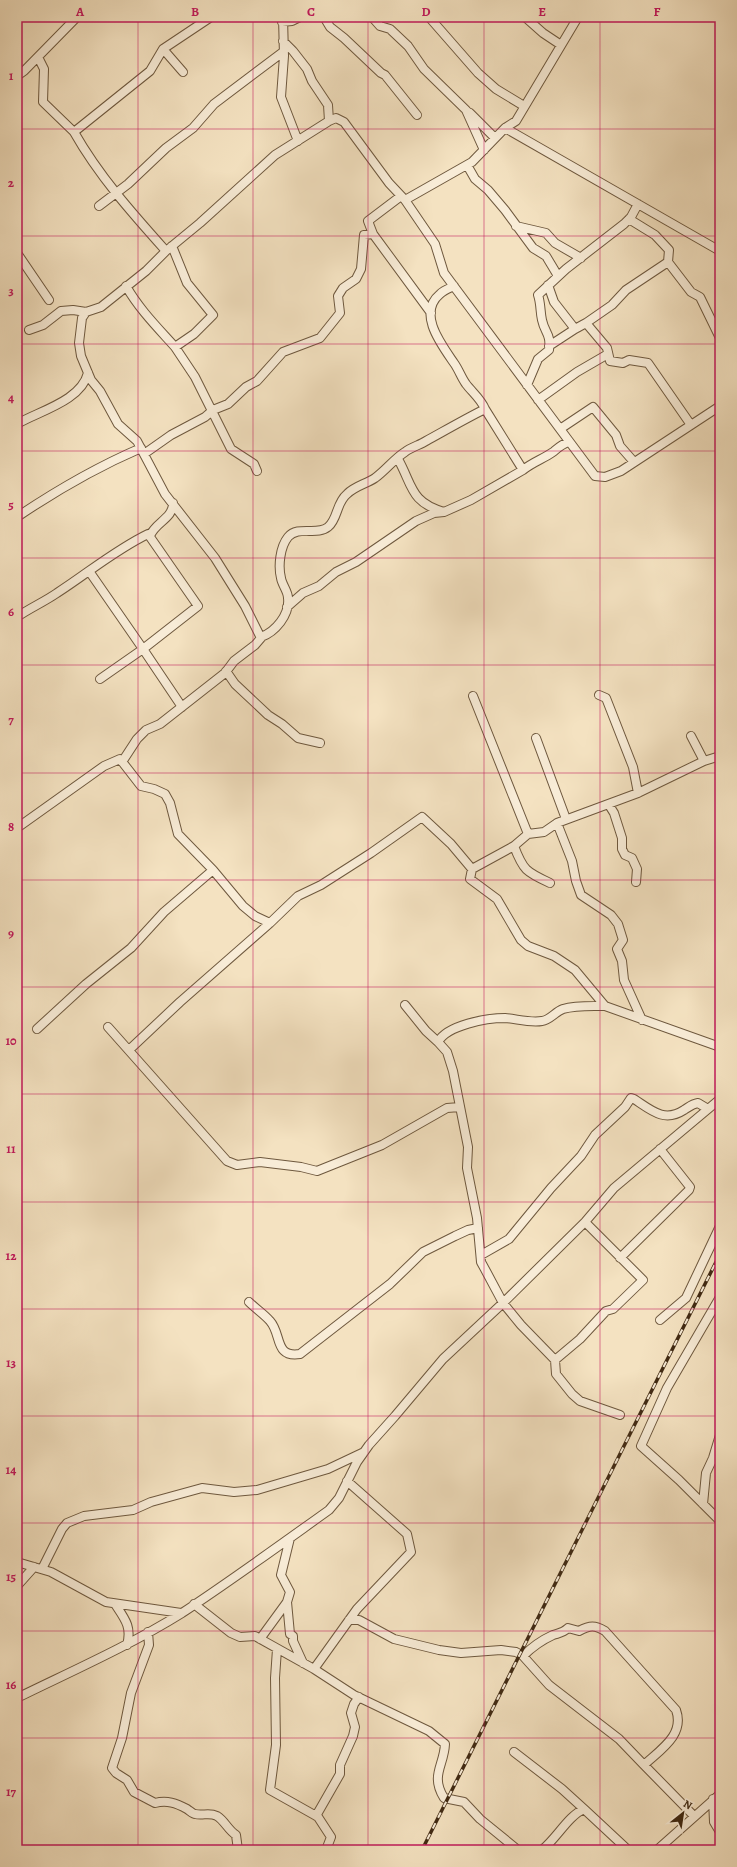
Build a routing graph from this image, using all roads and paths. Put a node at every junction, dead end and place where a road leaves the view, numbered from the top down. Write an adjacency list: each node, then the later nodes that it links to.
1 (77, 17): 14 (street)
2 (211, 17): 12 (street)
3 (300, 17): 9 (street)
4 (324, 17): 19 (street)
5 (372, 17): 18 (street)
6 (429, 17): 17 (street)
7 (525, 17): 11 (street)
8 (578, 17): 11 (street)
9 (282, 20): 10 (street)
10 (283, 42): 13 (street); 20 (street)
11 (561, 45): 17 (street)
12 (163, 49): 15 (street); 22 (street)
13 (283, 52): 24 (street); 27 (street)
14 (38, 57): 16 (street); 22 (street)
15 (183, 72)
16 (18, 73)
17 (524, 106): 21 (street)
18 (466, 110): 23 (street); 25 (street)
19 (417, 115)
20 (329, 121): 24 (street); 28 (street)
21 (505, 128): 23 (street); 29 (street)
22 (74, 132): 27 (street)
23 (495, 138): 25 (street)
24 (298, 141): 34 (street)
25 (484, 150): 26 (street)
26 (467, 165): 28 (street); 32 (street)
27 (115, 194): 30 (street); 34 (street)
28 (403, 198): 33 (street); 42 (street)
29 (638, 204): 31 (street); 35 (street)
30 (99, 206)
31 (629, 219): 37 (street); 38 (street)
32 (516, 226): 37 (street); 39 (street)
33 (373, 234): 45 (street); 58 (street)
34 (169, 249): 41 (street); 51 (street)
35 (720, 251)
36 (17, 253): 43 (street)
37 (581, 258): 39 (street)
38 (668, 262): 46 (street); 49 (street)
39 (558, 276): 40 (street)
40 (548, 285): 47 (street); 50 (street)
41 (126, 286): 44 (street); 51 (street)
42 (454, 286): 45 (street); 54 (street)
43 (49, 300)
44 (86, 312): 48 (street); 53 (street)
45 (431, 313): 57 (street)
46 (586, 323): 47 (street); 52 (street)
47 (575, 329): 50 (street)
48 (29, 330)
49 (720, 338)
50 (550, 346): 54 (street)
51 (175, 347): 58 (street)
52 (608, 354): 55 (street); 60 (street)
53 (88, 373): 59 (street); 63 (street)
54 (527, 385): 55 (street)
55 (538, 400): 61 (street)
56 (720, 406): 60 (street)
57 (485, 409): 64 (street); 67 (street)
58 (213, 410): 63 (street); 66 (street)
59 (17, 424)
60 (691, 425): 65 (street)
61 (560, 429): 62 (street); 65 (street)
62 (569, 442): 65 (street); 67 (street)
63 (142, 451): 68 (street); 70 (street)
64 (398, 459): 69 (street); 73 (street)
65 (634, 462)
66 (257, 470)
67 (523, 470): 69 (street)
68 (173, 503): 71 (street); 75 (street)
69 (444, 512): 73 (street)
70 (19, 513)
71 (150, 536): 72 (street); 76 (street)
72 (89, 570): 74 (street); 76 (street)
73 (287, 607): 75 (street)
74 (18, 614)
75 (261, 637): 77 (street)
76 (143, 649): 78 (street); 81 (street)
77 (226, 671): 81 (street); 84 (street)
78 (100, 679)
79 (599, 695): 88 (street)
80 (473, 696): 93 (street)
81 (182, 707): 87 (street)
82 (691, 736): 86 (street)
83 (536, 738): 90 (street)
84 (320, 744)
85 (720, 756): 86 (street)
86 (704, 761): 88 (street)
87 (122, 762): 92 (street); 96 (street)
88 (638, 793): 89 (street)
89 (608, 805): 90 (street); 97 (street)
90 (566, 819): 91 (street)
91 (557, 823): 93 (street); 102 (street)
92 (17, 828)
93 (528, 834): 94 (street)
94 (514, 846): 95 (street); 98 (street)
95 (472, 869): 99 (street); 101 (street)
96 (212, 870): 99 (street); 104 (street)
97 (636, 882)
98 (550, 883)
99 (270, 923): 107 (street)
100 (405, 1005): 105 (street)
101 (605, 1006): 102 (street); 105 (street)
102 (642, 1020): 106 (street)
103 (108, 1027): 107 (street)
104 (37, 1029)
105 (438, 1042): 109 (street)
106 (720, 1047)
107 (129, 1050): 109 (street)
108 (720, 1099): 110 (street)
109 (460, 1107): 114 (street)
110 (708, 1108): 111 (street); 115 (street)
111 (660, 1149): 112 (street); 116 (street)
112 (585, 1222): 116 (street); 119 (street)
113 (720, 1226): 120 (street)
114 (478, 1228): 115 (street); 118 (street)
115 (481, 1255): 119 (street)
116 (620, 1258): 121 (street)
117 (720, 1297): 126 (street)
118 (249, 1302)
119 (504, 1303): 121 (street); 124 (street)
120 (660, 1320)
121 (555, 1360): 122 (street)
122 (620, 1415)
123 (720, 1435): 126 (street)
124 (364, 1451): 125 (street); 130 (street)
125 (347, 1481): 128 (street); 136 (street)
126 (703, 1504): 127 (street)
127 (720, 1521)
128 (290, 1538): 132 (street); 134 (street)
129 (17, 1562): 130 (street)
130 (38, 1568): 131 (street); 133 (street)
131 (17, 1586)
132 (287, 1602): 138 (street); 142 (street)
133 (116, 1604): 135 (street); 139 (street)
134 (194, 1604): 135 (street); 138 (street)
135 (181, 1613): 137 (street)
136 (349, 1620): 141 (street); 143 (street)
137 (148, 1632): 139 (street); 154 (street)
138 (260, 1639): 140 (street)
139 (127, 1645): 145 (street)
140 (277, 1649): 142 (street); 151 (street)
141 (523, 1656): 147 (street); 147 (street)
142 (303, 1663): 143 (street)
143 (314, 1669): 144 (street)
144 (359, 1697): 151 (street); 156 (street)
145 (17, 1698)
146 (514, 1752): 150 (street)
147 (644, 1765): 152 (street)
148 (720, 1794): 149 (street)
149 (713, 1799): 152 (street); 153 (street)
150 (584, 1809): 157 (street); 158 (street)
151 (316, 1816): 155 (street)
152 (694, 1816): 159 (street)
153 (720, 1832)
154 (238, 1850)
155 (326, 1850)
156 (518, 1850)
157 (542, 1850)
158 (628, 1850)
159 (657, 1850)

